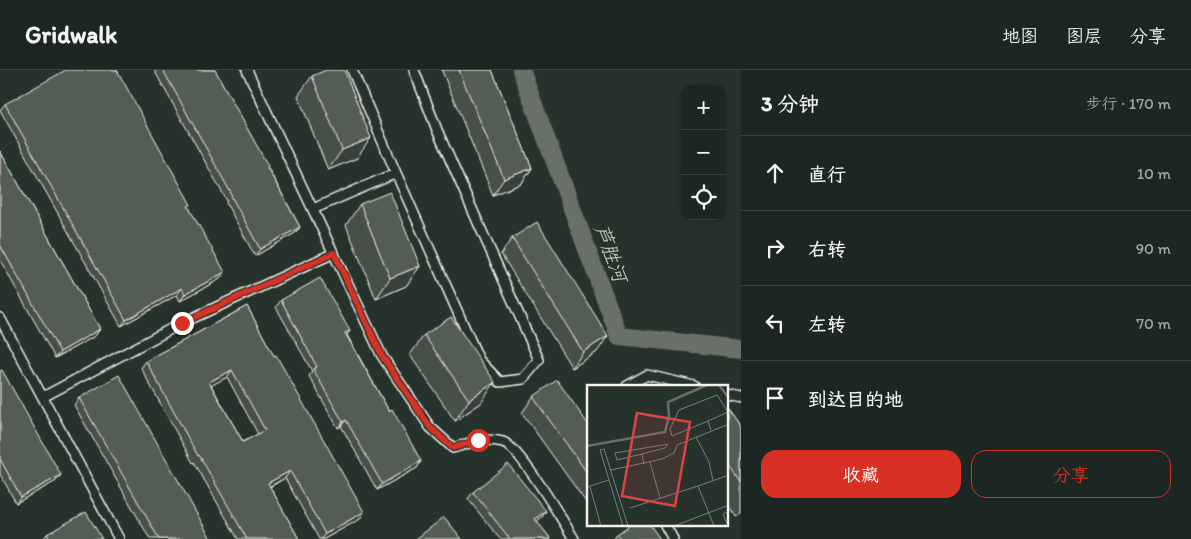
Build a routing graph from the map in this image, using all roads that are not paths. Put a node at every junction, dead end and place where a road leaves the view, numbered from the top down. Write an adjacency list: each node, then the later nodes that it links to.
1 (248, 70): 5 (lane)
2 (352, 70): 4 (lane)
3 (414, 70): 4 (lane)
4 (396, 173): 5 (lane)
5 (313, 209): 6 (lane)
6 (334, 253): 11 (lane); 15 (lane)
7 (0, 318): 11 (lane)
8 (629, 385): 9 (lane)
9 (690, 385)
10 (728, 395): 12 (lane)
11 (43, 397): 14 (lane)
12 (741, 398)
13 (666, 526): 16 (lane)
14 (119, 539)
15 (574, 539)
16 (673, 539)

